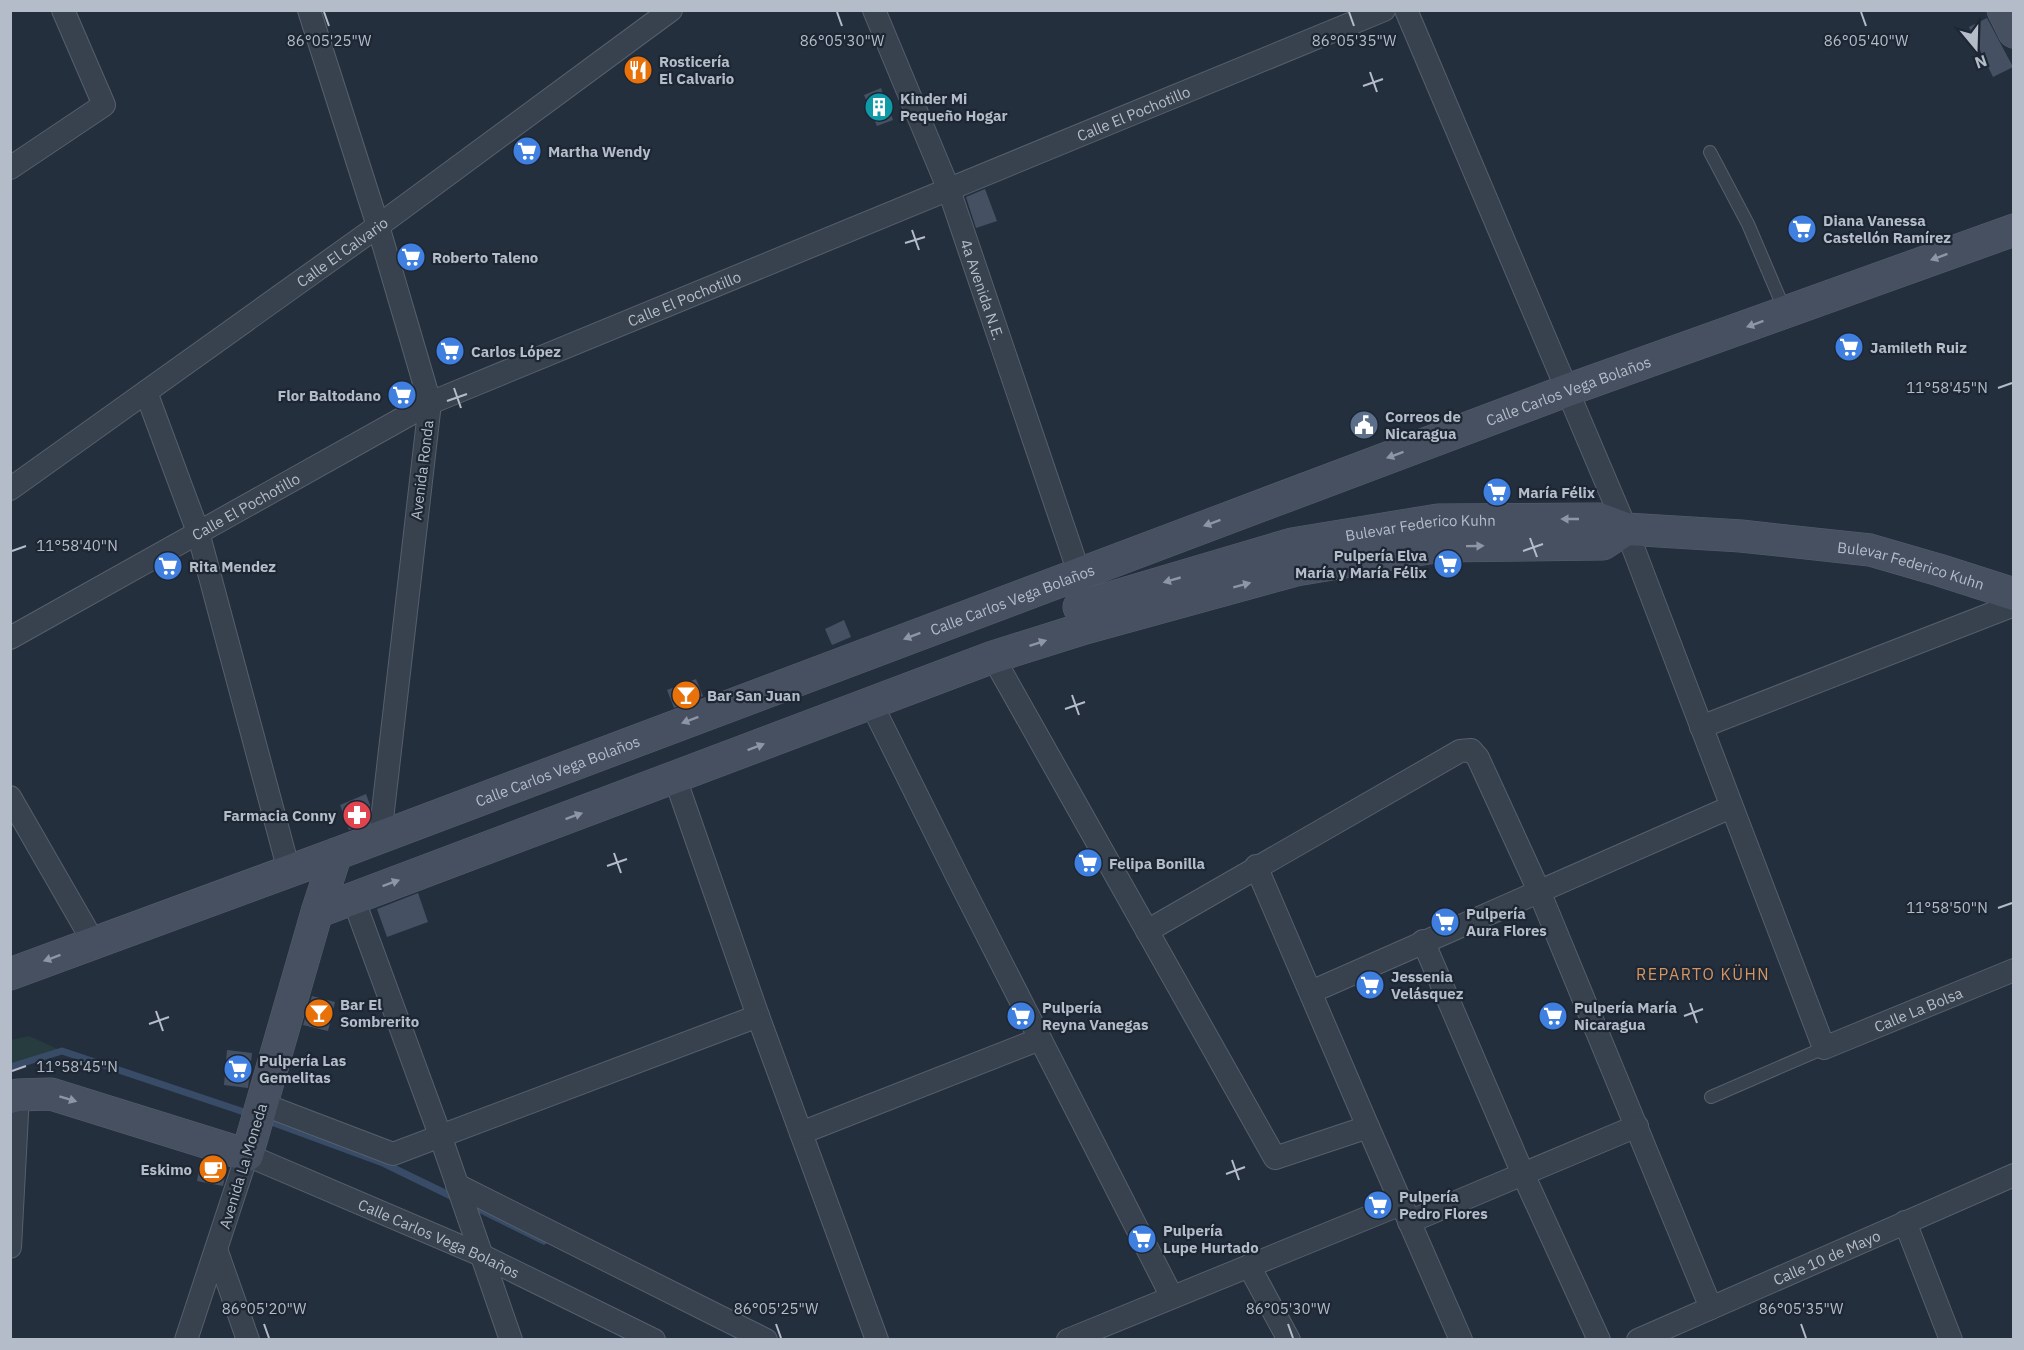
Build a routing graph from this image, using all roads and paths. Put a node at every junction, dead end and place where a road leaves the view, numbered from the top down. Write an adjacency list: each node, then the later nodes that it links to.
1 (63, 10): 10 (street)
2 (309, 10): 12 (street, Avenida Ronda)
3 (671, 10): 12 (street, Calle El Calvario)
4 (874, 10): 11 (street, 4a Avenida N.E.)
5 (1384, 10): 11 (street, Calle El Pochotillo)
6 (1406, 10): 15 (street)
7 (2002, 10): 8 (street)
8 (2013, 32)
9 (1710, 152): 14 (lane)
10 (10, 168)
11 (950, 190): 17 (street, Calle El Pochotillo); 21 (street, 4a Avenida N.E.)
12 (378, 226): 16 (street, Calle El Calvario); 17 (street, Avenida Ronda)
13 (2013, 230): 14 (street, Calle Carlos Vega Bolaños, one-way to 14)
14 (1785, 313): 15 (street, Calle Carlos Vega Bolaños, one-way to 15)
15 (1568, 390): 19 (street); 21 (street, Calle Carlos Vega Bolaños, one-way to 21)
16 (146, 392): 18 (street, Calle El Calvario); 20 (street)
17 (430, 403): 20 (street, Calle El Pochotillo); 32 (street, Avenida Ronda)
18 (10, 489)
19 (1626, 529): 22 (street, Bulevar Federico Kuhn); 24 (street, Bulevar Federico Kuhn); 28 (street)
20 (198, 532): 25 (street, Calle El Pochotillo); 35 (street)
21 (1073, 575): 24 (street); 32 (street, Calle Carlos Vega Bolaños, one-way to 32)
22 (2013, 594)
23 (2013, 606): 28 (street)
24 (1082, 618): 26 (street, one-way to 24)
25 (10, 638)
26 (993, 657): 27 (street); 39 (street)
27 (871, 703): 29 (street, one-way to 27); 46 (street)
28 (1701, 727): 31 (street)
29 (675, 778): 37 (street, one-way to 29); 45 (street)
30 (10, 797): 41 (street)
31 (1731, 807): 36 (street); 47 (street)
32 (380, 837): 33 (street, Calle Carlos Vega Bolaños)
33 (336, 854): 35 (street, Calle Carlos Vega Bolaños); 38 (street, Avenida La Moneda)
34 (1256, 866): 36 (street); 39 (street); 44 (street)
35 (289, 871): 41 (street, Calle Carlos Vega Bolaños)
36 (1539, 891): 40 (street); 51 (street)
37 (353, 898): 38 (street); 54 (street)
38 (317, 912): 50 (street, Avenida La Moneda)
39 (1147, 931): 52 (street)
40 (1423, 941): 44 (street); 56 (street)
41 (94, 943): 43 (street, Calle Carlos Vega Bolaños, one-way to 43)
42 (2013, 970): 47 (street, Calle La Bolsa)
43 (10, 974)
44 (1311, 992): 52 (street)
45 (758, 1016): 53 (street); 54 (street)
46 (1040, 1039): 53 (street); 65 (street)
47 (1824, 1048): 49 (lane)
48 (14, 1096): 55 (street, Calle Carlos Vega Bolaños, one-way to 55); 61 (street)
49 (1711, 1097)
50 (260, 1109): 54 (street); 55 (street, Avenida La Moneda)
51 (1637, 1126): 56 (street); 66 (street)
52 (1368, 1127): 59 (street)
53 (801, 1133): 73 (street)
54 (440, 1135): 58 (street)
55 (248, 1151): 62 (street, Avenida La Moneda); 63 (street, Calle Carlos Vega Bolaños)
56 (1523, 1174): 59 (street); 77 (street)
57 (2013, 1175): 60 (street, Calle 10 de Mayo)
58 (456, 1185): 63 (street); 72 (street)
59 (1405, 1213): 64 (street); 76 (street)
60 (1905, 1222): 66 (street, Calle 10 de Mayo); 79 (street)
61 (10, 1247)
62 (217, 1252): 68 (street, Avenida La Moneda); 69 (street)
63 (481, 1255): 70 (street); 71 (street, Calle Carlos Vega Bolaños)
64 (1249, 1266): 65 (street); 75 (street)
65 (1172, 1297): 67 (street)
66 (1711, 1308): 78 (street, Calle 10 de Mayo)
67 (1116, 1331): 74 (street)
68 (186, 1340)
69 (248, 1340)
70 (511, 1340)
71 (654, 1340)
72 (766, 1340)
73 (877, 1340)
74 (1068, 1340)
75 (1289, 1340)
76 (1461, 1340)
77 (1599, 1340)
78 (1638, 1340)
79 (1951, 1340)

